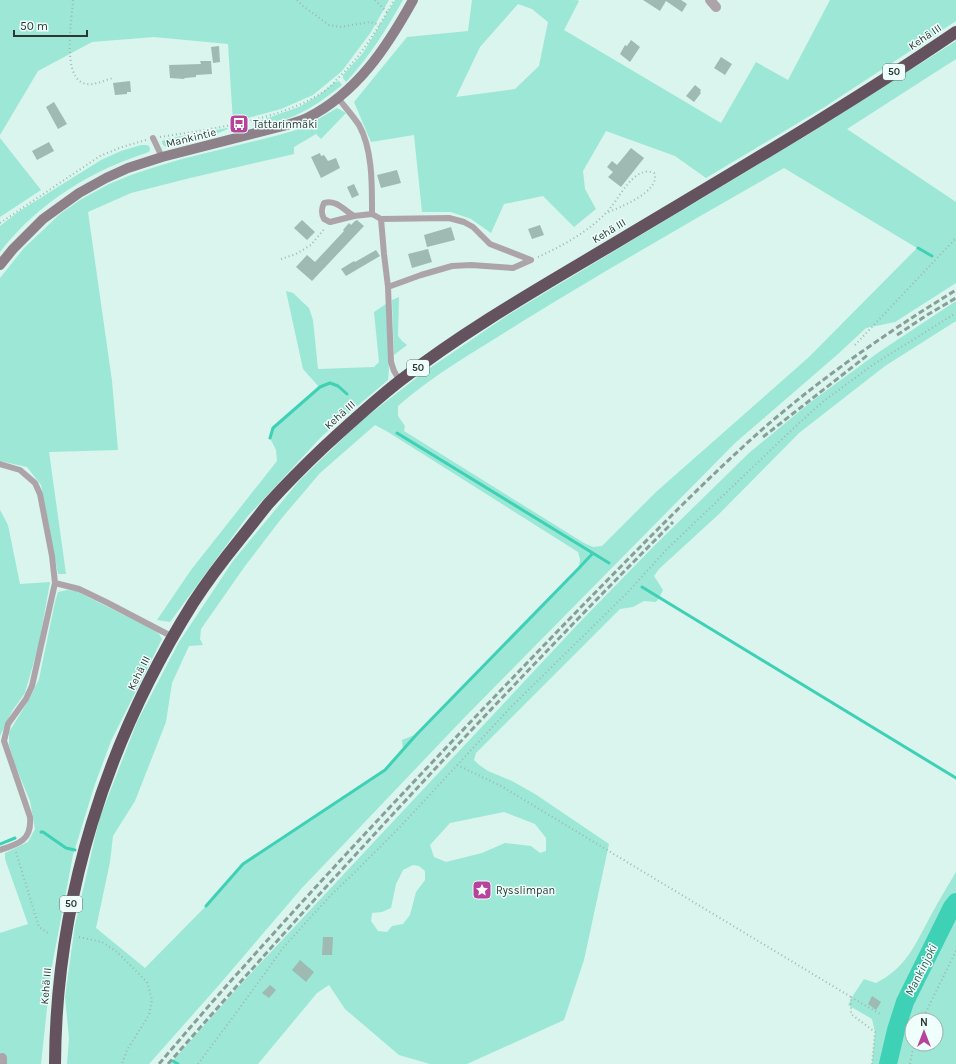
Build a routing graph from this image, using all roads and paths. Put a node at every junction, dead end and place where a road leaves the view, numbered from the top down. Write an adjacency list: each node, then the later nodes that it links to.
1 (73, 0): 9 (path)
2 (297, 0): 7 (path)
3 (375, 0): 6 (path)
4 (394, 0): 6 (path)
5 (413, 0): 10 (street, Mankintie)
6 (387, 12): 7 (path)
7 (380, 25): 11 (path)
8 (956, 32): 26 (highway, Kehä III / 50)
9 (113, 78)
10 (338, 98): 12 (street, Mankintie); 14 (lane)
11 (153, 138): 12 (lane); 17 (path)
12 (162, 157): 22 (street, Mankintie)
13 (606, 213): 13 (path); 21 (path)
14 (372, 214): 15 (lane); 16 (lane)
15 (354, 216): 18 (lane); 18 (lane)
16 (381, 219): 21 (lane); 23 (lane)
17 (0, 222)
18 (330, 222): 20 (path)
19 (956, 238): 25 (path)
20 (282, 260)
21 (531, 260): 23 (lane)
22 (0, 265)
23 (388, 287): 26 (lane)
24 (956, 313): 30 (path)
25 (855, 344)
26 (400, 381): 29 (highway, Kehä III / 50)
27 (0, 464): 28 (lane)
28 (54, 583): 29 (lane); 31 (lane)
29 (173, 637): 40 (highway, Kehä III / 50)
30 (457, 765): 36 (path); 42 (path)
31 (14, 845): 32 (lane); 33 (path)
32 (0, 850)
33 (48, 933)
34 (79, 937): 41 (path)
35 (956, 951): 37 (path)
36 (852, 997): 38 (path); 43 (path)
37 (925, 1012)
38 (882, 1016)
39 (912, 1052): 44 (path)
40 (55, 1064)
41 (122, 1064)
42 (198, 1064)
43 (872, 1064)
44 (910, 1064)

